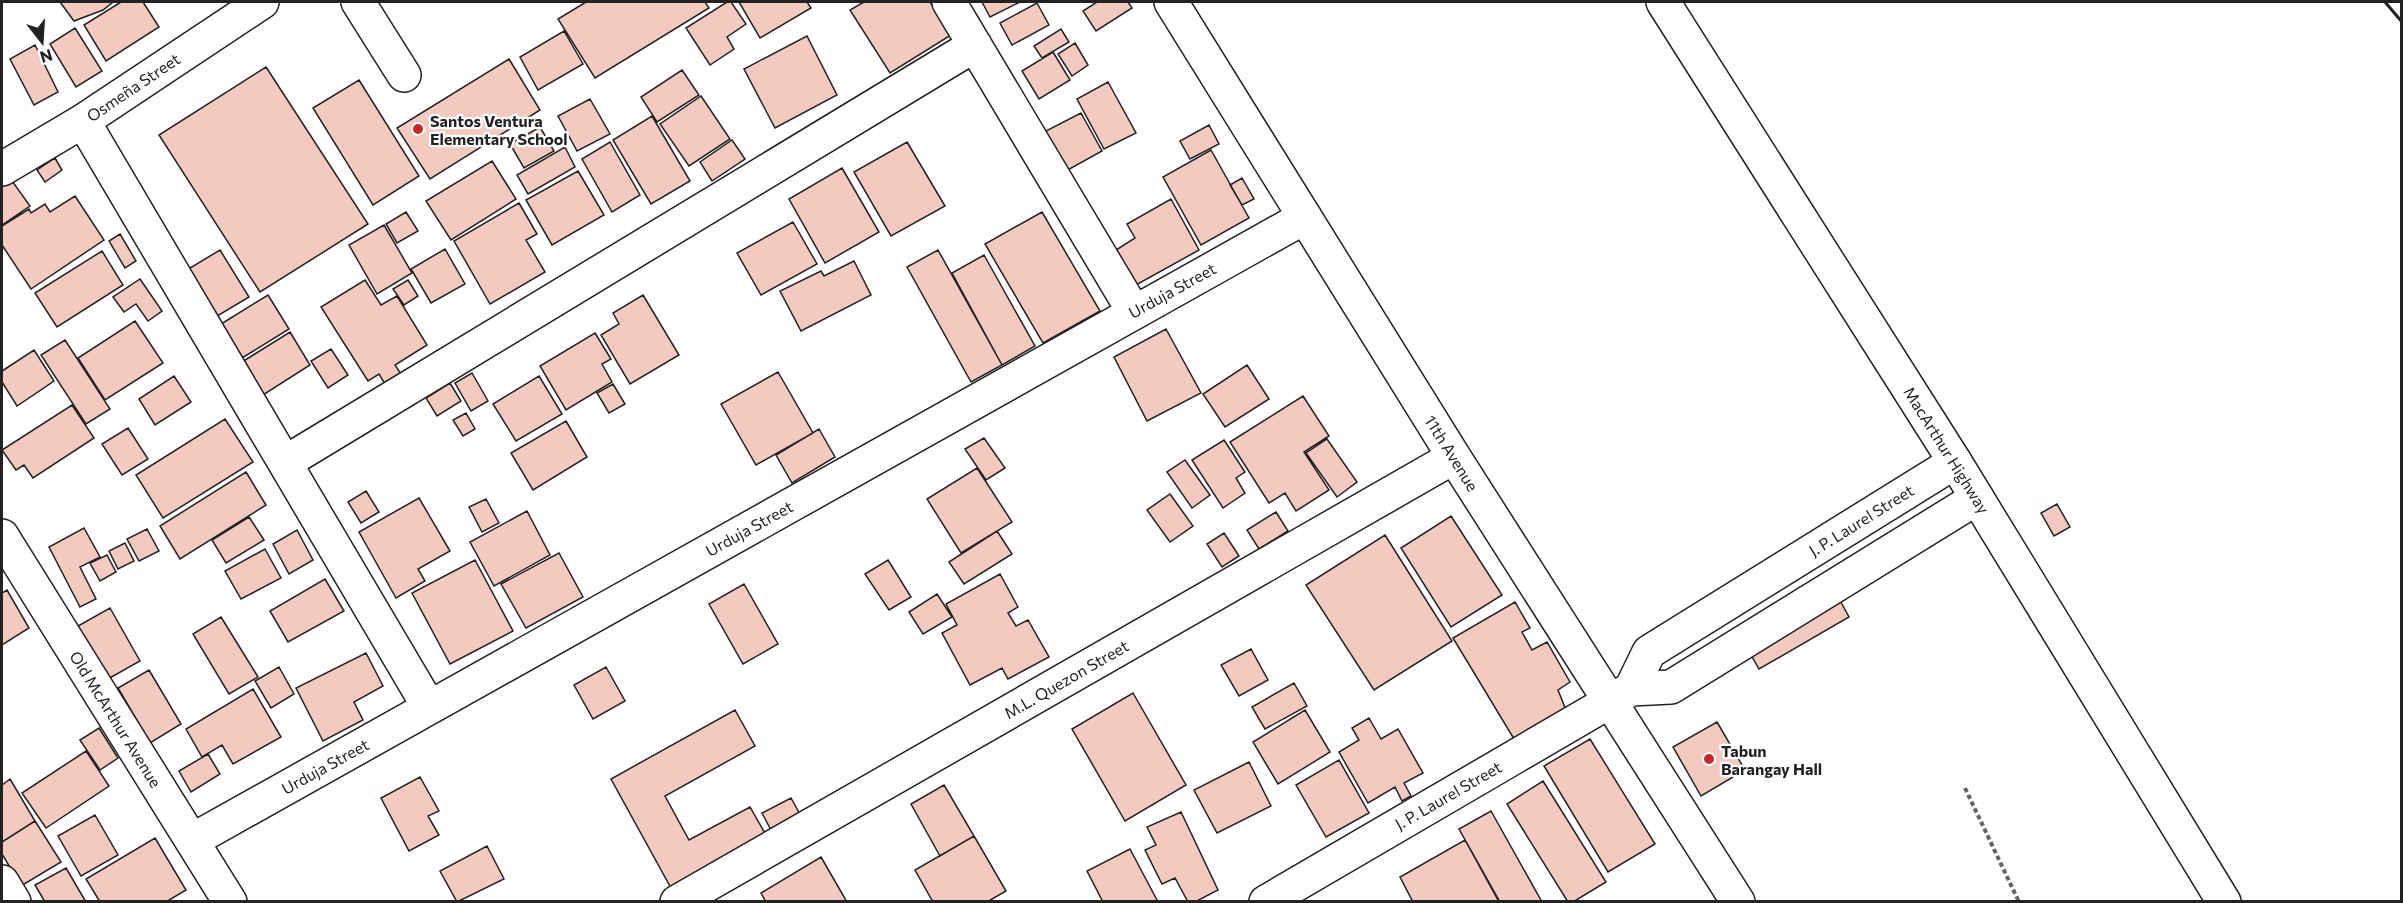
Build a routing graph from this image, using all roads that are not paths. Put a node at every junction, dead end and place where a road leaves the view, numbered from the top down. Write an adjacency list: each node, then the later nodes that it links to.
1 (262, 2): 8 (main road, Osmeña Street)
2 (358, 2): 7 (main road)
3 (949, 2): 6 (main road)
4 (1171, 2): 10 (main road, 11th Avenue)
5 (1663, 2): 14 (main road, MacArthur Highway)
6 (975, 45): 11 (main road); 13 (main road)
7 (404, 75)
8 (83, 121): 9 (main road, Osmeña Street); 13 (main road)
9 (2, 169)
10 (1305, 217): 11 (main road, Urduja Street); 12 (main road, 11th Avenue)
11 (1134, 312): 22 (main road, Urduja Street)
12 (1454, 457): 21 (main road, 11th Avenue); 27 (main road, M.L. Quezon Street)
13 (286, 462): 22 (main road)
14 (1955, 462): 15 (main road, MacArthur Highway); 17 (main road, J. P. Laurel Street)
15 (1977, 498): 18 (main road, J. P. Laurel Street); 30 (main road, MacArthur Highway)
16 (2, 536): 23 (main road, Old McArthur Avenue)
17 (1823, 544): 18 (main road); 19 (main road, J. P. Laurel Street)
18 (1845, 580): 20 (main road, J. P. Laurel Street)
19 (1712, 612): 20 (main road); 21 (main road, J. P. Laurel Street)
20 (1734, 648): 21 (main road, J. P. Laurel Street)
21 (1620, 694): 28 (main road, J. P. Laurel Street); 29 (main road, 11th Avenue)
22 (429, 707): 23 (main road, Urduja Street)
23 (193, 840): 26 (main road, Old McArthur Avenue)
24 (2, 882): 25 (main road)
25 (14, 902)
26 (230, 902)
27 (677, 902)
28 (1266, 902)
29 (1738, 902)
30 (2224, 902)

